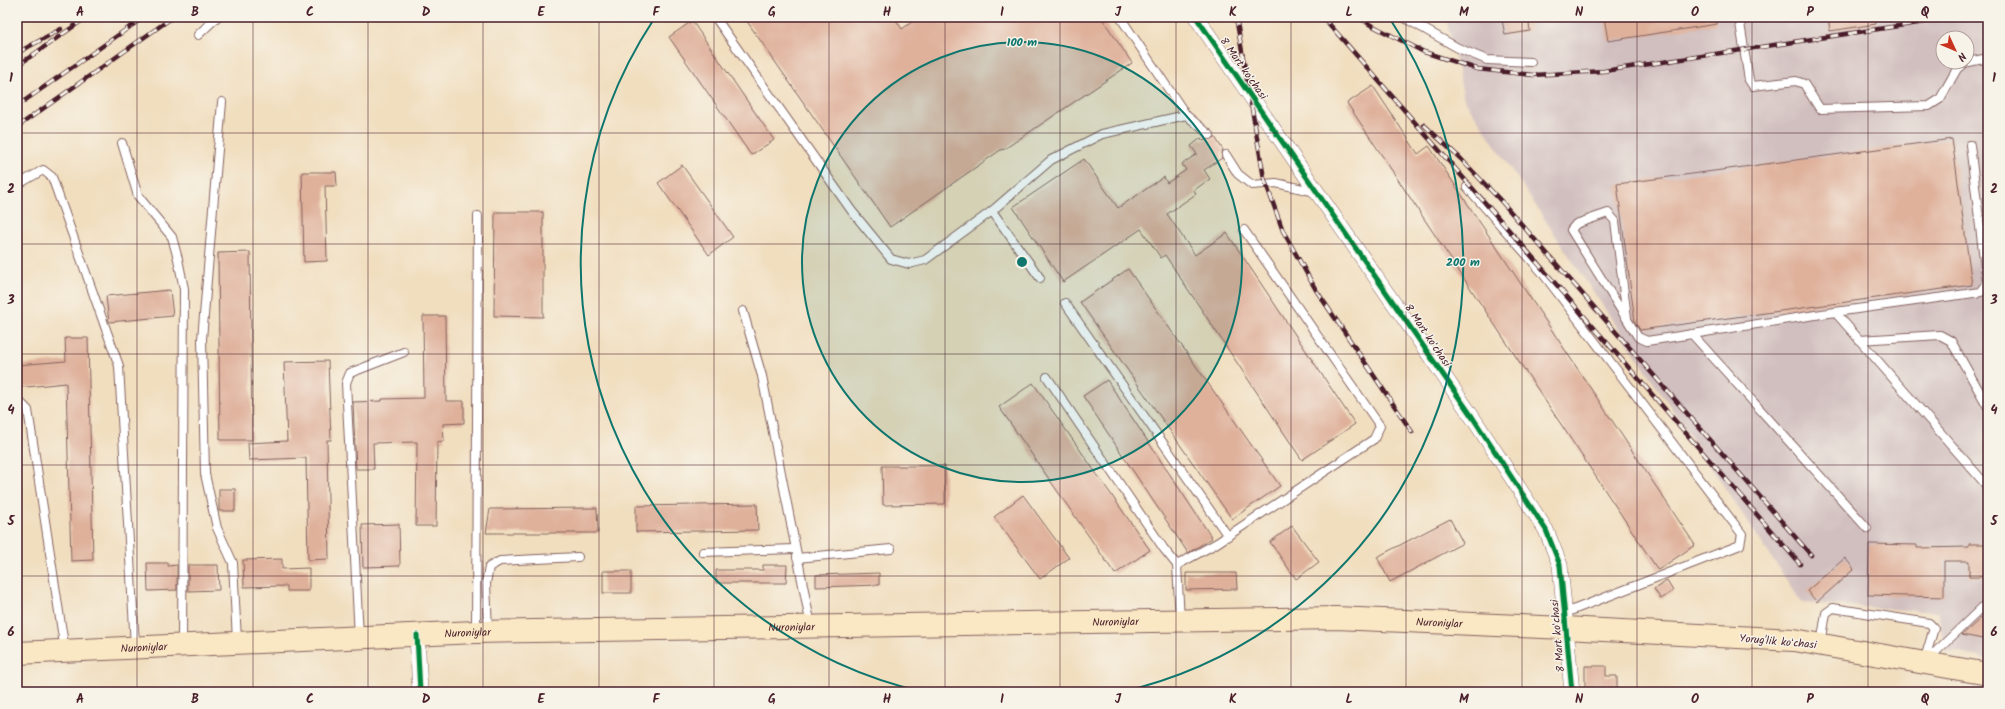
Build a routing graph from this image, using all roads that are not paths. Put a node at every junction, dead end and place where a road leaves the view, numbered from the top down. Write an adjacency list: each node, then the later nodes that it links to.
1 (217, 17): 7 (lane)
2 (715, 17): 19 (lane)
3 (1120, 17): 11 (lane)
4 (1196, 17): 18 (street, 8 Mart koʻchasi)
5 (1403, 17): 9 (lane)
6 (1739, 17): 8 (lane)
7 (198, 35)
8 (1988, 58)
9 (1531, 62)
10 (222, 102): 49 (lane)
11 (1186, 115): 12 (lane); 19 (lane)
12 (1210, 135)
13 (122, 143): 50 (lane)
14 (1970, 145): 25 (lane)
15 (1226, 155): 18 (lane)
16 (17, 185): 52 (lane)
17 (1467, 187): 43 (lane)
18 (1318, 192): 43 (street, 8 Mart koʻchasi)
19 (992, 211): 22 (lane)
20 (478, 216): 46 (lane)
21 (1244, 230): 35 (lane)
22 (1040, 278)
23 (1065, 303): 35 (lane)
24 (743, 311): 36 (lane)
25 (1834, 312): 27 (lane); 28 (lane)
26 (1627, 318): 26 (lane); 27 (lane)
27 (1692, 334): 34 (lane)
28 (1859, 340): 32 (lane); 33 (lane)
29 (404, 352): 48 (lane)
30 (1047, 377): 41 (lane)
31 (17, 403): 53 (lane)
32 (1988, 407)
33 (1988, 487)
34 (1867, 528)
35 (1228, 536): 41 (lane)
36 (795, 549): 38 (lane); 40 (lane)
37 (891, 549): 40 (lane)
38 (703, 552)
39 (578, 557): 46 (lane)
40 (797, 558): 45 (lane)
41 (1177, 565): 44 (lane)
42 (1988, 602): 55 (lane)
43 (1565, 620): 44 (main road, Nuroniylar); 51 (main road, Yorug'lik koʻchasi); 58 (street, 8 Mart koʻchasi)
44 (1180, 621): 45 (main road, Nuroniylar)
45 (811, 627): 46 (main road, Nuroniylar)
46 (482, 632): 47 (main road, Nuroniylar)
47 (417, 635): 48 (main road, Nuroniylar); 57 (street)
48 (360, 637): 49 (main road, Nuroniylar)
49 (237, 642): 50 (main road, Nuroniylar)
50 (182, 645): 52 (main road, Nuroniylar)
51 (1820, 645): 55 (main road, Yorug'lik koʻchasi); 55 (lane)
52 (136, 647): 53 (main road, Nuroniylar)
53 (65, 651): 54 (main road, Nuroniylar)
54 (17, 653)
55 (1924, 663): 56 (main road, Yorug'lik koʻchasi)
56 (1988, 674)
57 (420, 692)
58 (1572, 692)

